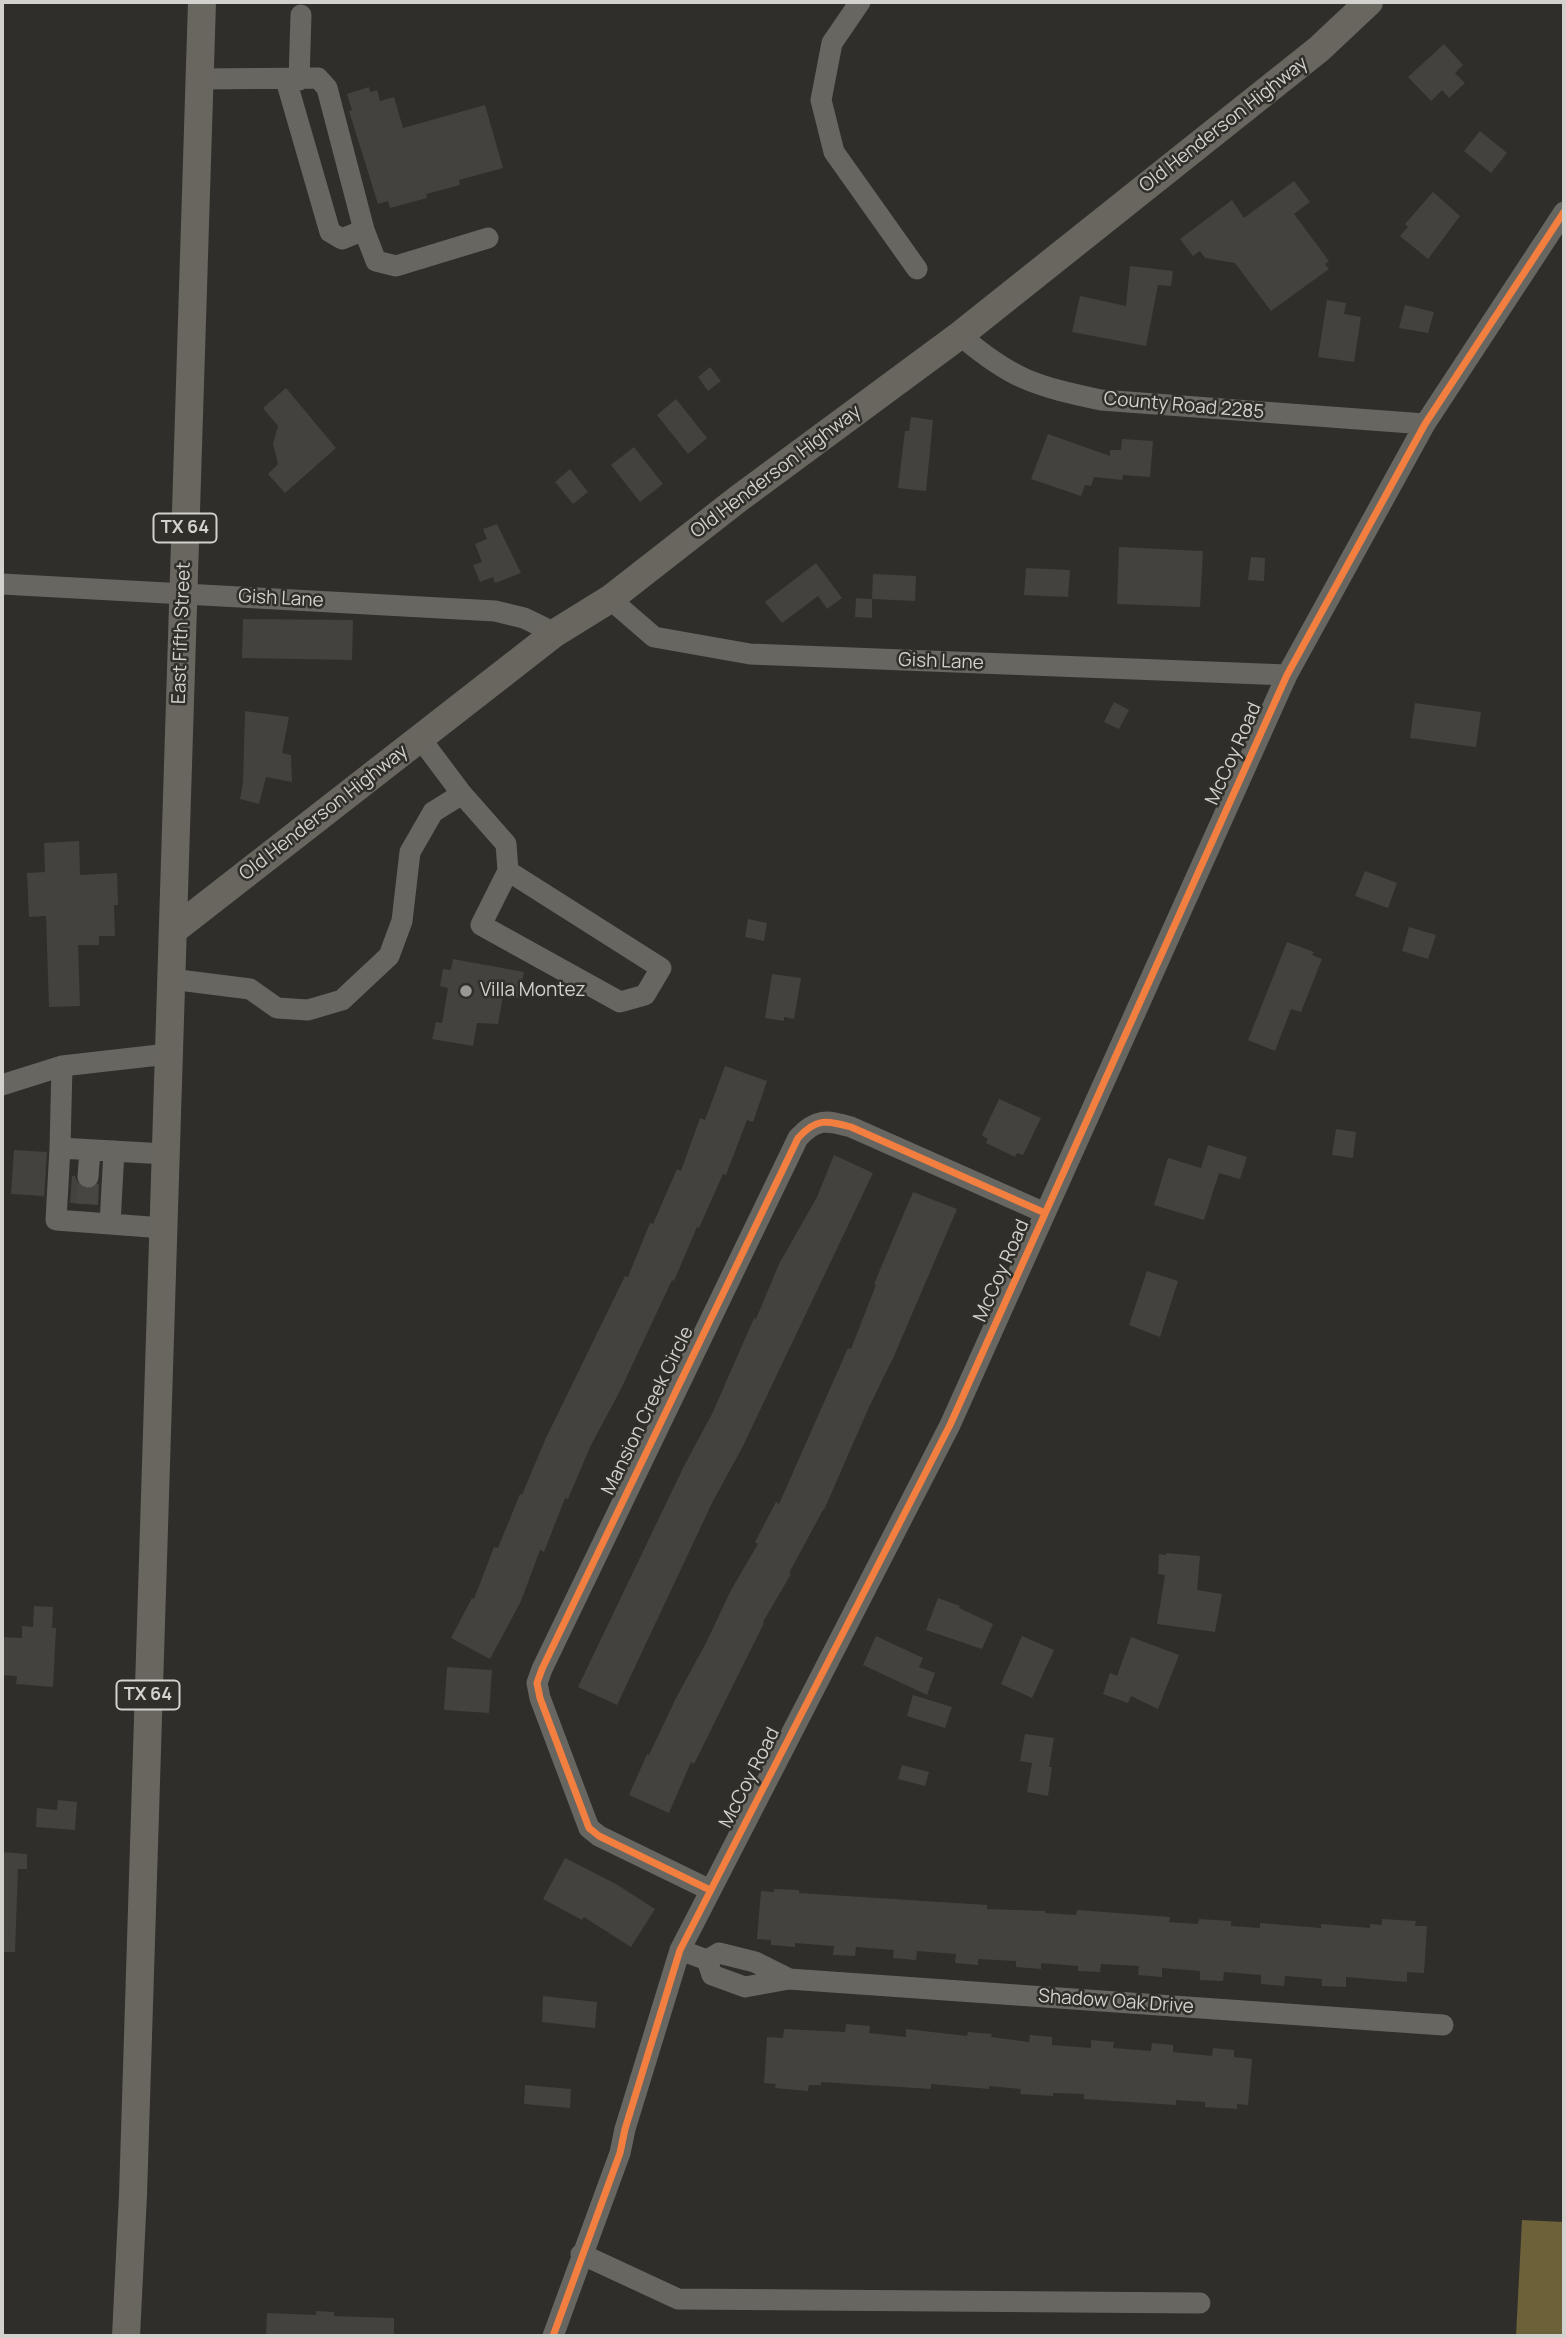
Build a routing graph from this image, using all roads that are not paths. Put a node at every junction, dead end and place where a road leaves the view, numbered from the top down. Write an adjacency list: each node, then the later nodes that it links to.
1 (202, 2): 5 (main road, East Fifth Street / TX 64)
2 (860, 2): 10 (street)
3 (1369, 2): 11 (main road, Old Henderson Highway)
4 (301, 15): 6 (street)
5 (199, 79): 6 (street); 14 (main road, East Fifth Street / TX 64)
6 (293, 80): 8 (street); 8 (street)
7 (1564, 212): 12 (street, McCoy Road)
8 (364, 230): 9 (street)
9 (488, 237)
10 (916, 269)
11 (960, 335): 12 (street, County Road 2285); 15 (main road, Old Henderson Highway)
12 (1425, 424): 17 (street, McCoy Road)
13 (2, 583): 14 (street, Gish Lane)
14 (183, 593): 16 (street, Gish Lane); 21 (main road, East Fifth Street / TX 64)
15 (610, 599): 16 (main road, Old Henderson Highway); 17 (street, Gish Lane)
16 (555, 633): 18 (main road, Old Henderson Highway)
17 (1287, 675): 31 (street, McCoy Road)
18 (420, 738): 19 (street); 21 (main road, Old Henderson Highway)
19 (462, 794): 20 (street); 22 (street)
20 (508, 871): 20 (street)
21 (174, 930): 22 (main road, East Fifth Street / TX 64)
22 (171, 979): 23 (main road, East Fifth Street / TX 64)
23 (168, 1054): 24 (street); 29 (main road, TX 64)
24 (62, 1066): 25 (street); 26 (street)
25 (2, 1084)
26 (60, 1148): 27 (street); 32 (street)
27 (90, 1150): 28 (street); 30 (street)
28 (114, 1152): 29 (street); 32 (street)
29 (165, 1154): 33 (main road, TX 64)
30 (88, 1177)
31 (1045, 1213): 34 (street, McCoy Road); 34 (street, Mansion Creek Circle)
32 (110, 1224): 33 (street)
33 (163, 1228): 39 (main road, TX 64)
34 (710, 1890): 35 (street, McCoy Road)
35 (680, 1950): 36 (street, Shadow Oak Drive); 37 (street, McCoy Road)
36 (1443, 2025)
37 (582, 2253): 38 (street); 40 (street, McCoy Road)
38 (1200, 2303)
39 (126, 2336)
40 (553, 2336)

